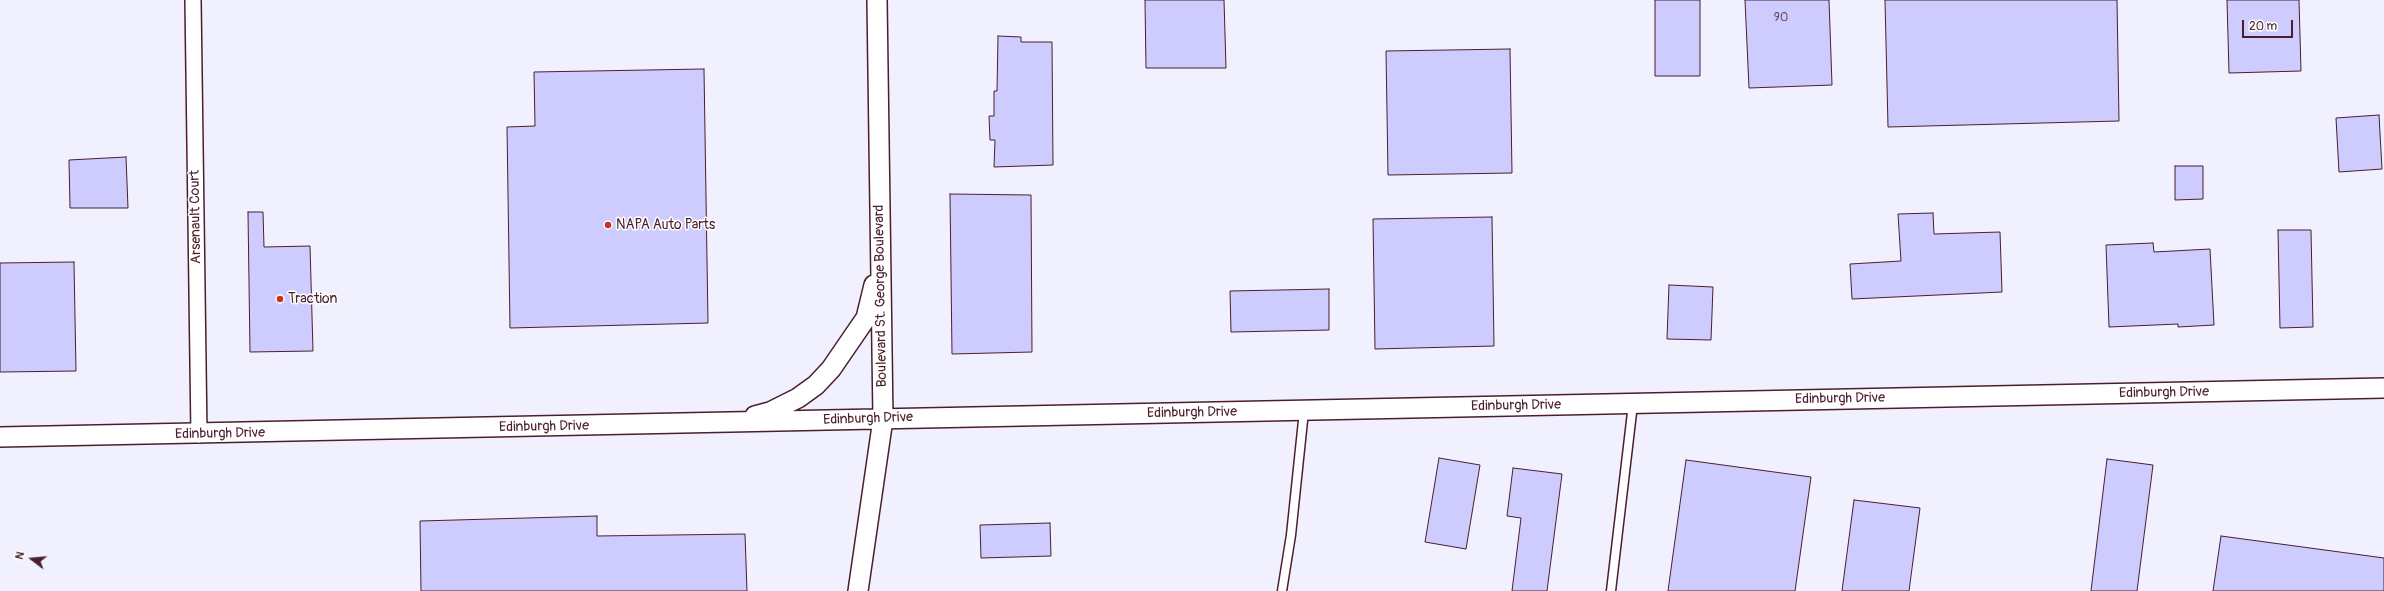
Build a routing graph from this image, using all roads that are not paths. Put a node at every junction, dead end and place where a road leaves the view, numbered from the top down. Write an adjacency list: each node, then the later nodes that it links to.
1 (192, 0): 9 (street, Arsenault Court)
2 (877, 0): 3 (street, Boulevard St. George Boulevard)
3 (880, 263): 7 (street, Boulevard St. George Boulevard); 8 (street)
4 (2384, 388): 5 (street, Edinburgh Drive)
5 (1633, 404): 6 (street, Edinburgh Drive); 13 (lane)
6 (1304, 411): 7 (street, Edinburgh Drive); 12 (lane)
7 (883, 419): 8 (street, Edinburgh Drive); 11 (street, Boulevard St. George Boulevard)
8 (722, 423): 9 (street, Edinburgh Drive)
9 (198, 434): 10 (street, Edinburgh Drive)
10 (0, 437)
11 (858, 591)
12 (1282, 591)
13 (1611, 591)

